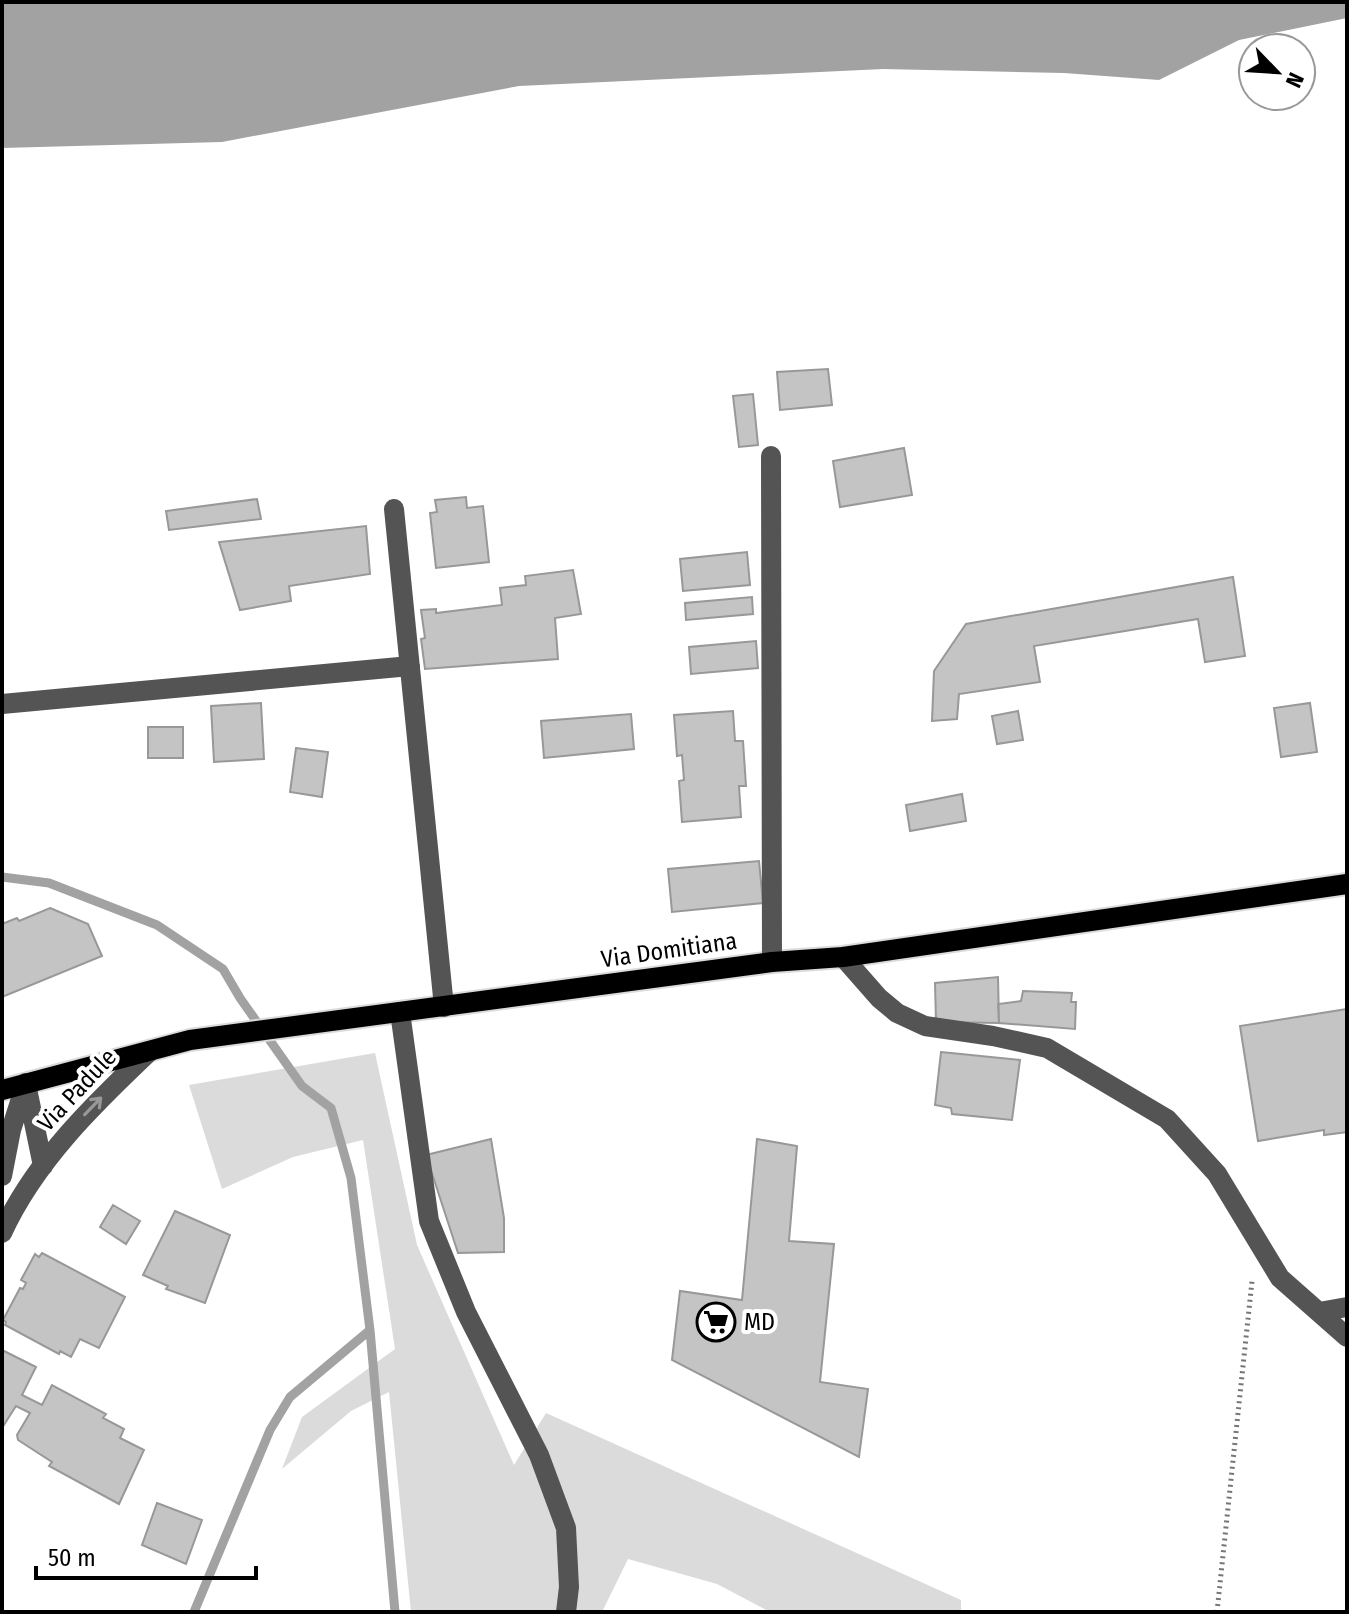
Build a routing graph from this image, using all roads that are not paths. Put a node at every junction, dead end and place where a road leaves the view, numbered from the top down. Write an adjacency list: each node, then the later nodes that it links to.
1 (771, 456): 7 (street)
2 (394, 509): 3 (street)
3 (410, 666): 4 (street); 8 (street)
4 (2, 704)
5 (1347, 884): 6 (main road, Via Domitiana)
6 (843, 957): 7 (main road, Via Domitiana); 18 (street)
7 (772, 962): 8 (main road, Via Domitiana)
8 (444, 1007): 9 (main road, Via Domitiana)
9 (400, 1012): 10 (main road, Via Domitiana); 20 (street)
10 (150, 1051): 11 (main road, Via Domitiana); 13 (street, Via Padule, one-way to 10)
11 (26, 1083): 12 (main road, Via Domitiana); 13 (street, Via Padule); 14 (street, Via Padule)
12 (2, 1090)
13 (43, 1166): 16 (street, Via Padule)
14 (2, 1176)
15 (2, 1206): 16 (street, Via Padule)
16 (3, 1230)
17 (1347, 1307): 18 (street)
18 (1319, 1312): 19 (street)
19 (1347, 1337)
20 (566, 1612)

